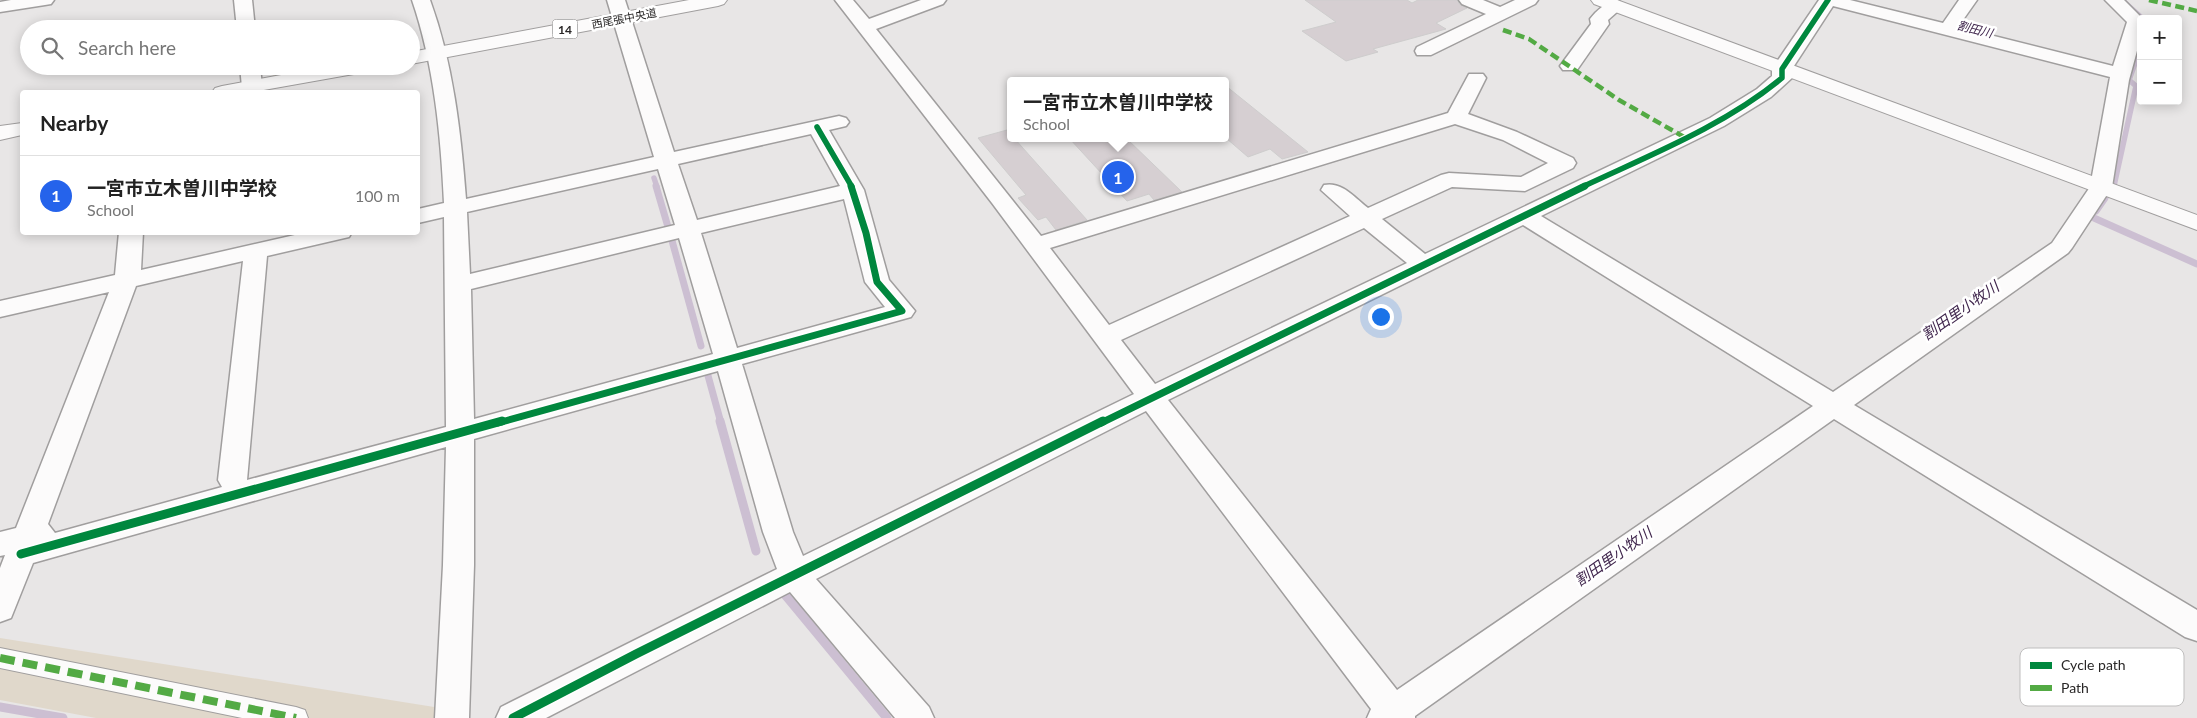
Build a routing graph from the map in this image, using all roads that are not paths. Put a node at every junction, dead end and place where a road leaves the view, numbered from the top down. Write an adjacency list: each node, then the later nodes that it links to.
1 (45, 0): 13 (street)
2 (244, 0): 16 (street)
3 (421, 0): 20 (street)
4 (718, 0): 14 (street, 西尾張中央道 / 14)
5 (844, 0): 17 (street)
6 (937, 0): 17 (street)
7 (1468, 0): 15 (street)
8 (1529, 0): 15 (street)
9 (1968, 0): 18 (street)
10 (2114, 0): 26 (street)
11 (1827, 2): 18 (street); 23 (street)
12 (1608, 3): 22 (street); 23 (street)
13 (0, 7)
14 (618, 9): 20 (street, 西尾張中央道 / 14); 34 (street)
15 (1502, 14): 19 (street)
16 (245, 20)
17 (865, 27): 47 (street)
18 (1947, 30): 26 (street)
19 (1424, 50)
20 (436, 53): 21 (street, 西尾張中央道 / 14); 38 (street)
21 (420, 56)
22 (1570, 66)
23 (1782, 69): 35 (street); 40 (street)
24 (251, 75): 28 (street)
25 (328, 75): 29 (street)
26 (2120, 77): 35 (street)
27 (1476, 78): 31 (street)
28 (252, 87): 29 (street); 30 (street)
29 (275, 88)
30 (234, 90)
31 (1456, 117): 41 (street); 47 (street)
32 (839, 122): 33 (street)
33 (817, 127): 34 (street); 36 (street)
34 (666, 162): 38 (street); 43 (street)
35 (2101, 187): 42 (street); 56 (street)
36 (853, 190): 43 (street); 54 (street)
37 (1332, 190): 41 (street)
38 (457, 207): 39 (street); 51 (street)
39 (420, 216)
40 (1524, 216): 49 (street); 56 (street)
41 (1368, 218): 49 (street); 53 (street)
42 (2197, 223)
43 (688, 230): 51 (street); 54 (street)
44 (131, 235): 50 (street)
45 (318, 235): 46 (street)
46 (285, 239): 48 (street)
47 (1035, 245): 53 (street)
48 (256, 251): 50 (street); 58 (street)
49 (1423, 264): 55 (street)
50 (126, 280): 52 (street); 59 (street)
51 (458, 284): 57 (street)
52 (0, 309)
53 (1106, 338): 55 (street)
54 (726, 353): 57 (street); 60 (street)
55 (1151, 398): 60 (street); 64 (street)
56 (1835, 406): 62 (street); 64 (street)
57 (460, 425): 58 (street); 59 (street); 66 (street)
58 (233, 480): 59 (street)
59 (16, 545): 61 (street)
60 (795, 575): 67 (street); 68 (street)
61 (0, 609)
62 (2197, 626)
63 (0, 658): 65 (street)
64 (1392, 716)
65 (296, 718)
66 (452, 718)
67 (513, 718)
68 (918, 718)

